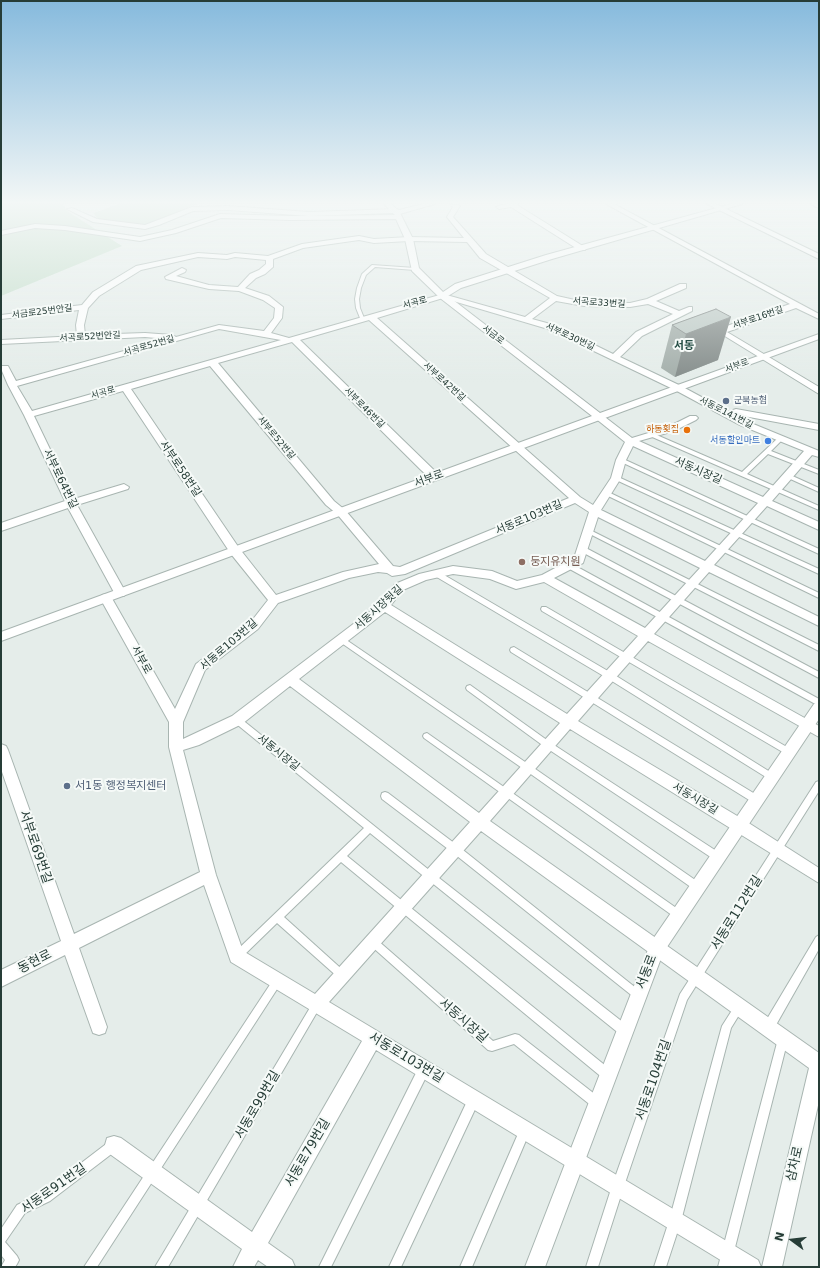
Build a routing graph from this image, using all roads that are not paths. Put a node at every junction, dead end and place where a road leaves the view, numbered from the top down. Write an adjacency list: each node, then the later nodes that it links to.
1 (163, 263): 16 (street, 서금로25번안길)
2 (270, 263): 11 (street)
3 (414, 263): 7 (street)
4 (496, 263): 9 (street, 서곡로33번길)
5 (531, 263): 9 (street, 서곡로)
6 (719, 263): 15 (street, 서부로16번길)
7 (415, 269): 12 (street, 서금로); 20 (lane)
8 (182, 270): 11 (street)
9 (508, 270): 12 (street, 서곡로); 13 (street, 서곡로33번길)
10 (683, 286): 14 (street, 서곡로33번길)
11 (240, 289): 24 (street)
12 (443, 296): 20 (street, 서곡로); 22 (street, 서부로30번길); 40 (street, 서금로)
13 (555, 298): 14 (street, 서곡로33번길); 22 (street, 서부로30번길)
14 (649, 301): 18 (street)
15 (796, 305): 21 (street, 서부로16번길); 23 (street, 서부로16번길)
16 (84, 307): 19 (street, 서금로25번안길); 26 (street, 서금로25번안길)
17 (689, 309): 18 (street)
18 (679, 314): 31 (street)
19 (1, 317)
20 (366, 317): 28 (street, 서곡로); 46 (street, 서부로42번길)
21 (819, 317)
22 (527, 319): 31 (street, 서부로30번길)
23 (720, 330): 30 (street, 서부로)
24 (266, 334): 27 (street, 서곡로52번길); 28 (street, 서곡로52번길)
25 (819, 336): 30 (street, 서부로)
26 (81, 338): 27 (street, 서곡로52번안길); 29 (street, 서곡로52번안길)
27 (179, 338): 34 (street, 서곡로52번길)
28 (290, 339): 32 (street, 서곡로); 54 (street, 서부로46번길)
29 (1, 342)
30 (763, 356): 36 (street, 서부로); 37 (street, 서부로)
31 (612, 357): 36 (street, 서부로30번길)
32 (212, 362): 35 (street, 서곡로); 65 (street, 서부로52번길)
33 (1, 369): 34 (street, 서부로64번길)
34 (12, 385): 39 (street, 서부로64번길)
35 (124, 387): 39 (street, 서곡로); 73 (street, 서부로58번길)
36 (678, 388): 40 (street, 서부로); 44 (street, 서동로141번길)
37 (819, 391)
38 (736, 412): 42 (street)
39 (29, 415): 61 (street, 서부로64번길)
40 (598, 416): 45 (street); 46 (street, 서부로)
41 (693, 418): 43 (street)
42 (819, 427)
43 (652, 435): 45 (street); 52 (lane, 서동시장길)
44 (781, 438): 47 (lane); 48 (street, 서동로141번길)
45 (630, 441): 49 (street, 서동시장뒷길); 62 (street, 서동시장길)
46 (518, 447): 54 (street, 서부로); 60 (street)
47 (767, 451): 50 (lane); 52 (lane)
48 (815, 452): 50 (street)
49 (621, 460): 55 (street, 서동시장뒷길); 66 (lane, 서동시장길)
50 (799, 464): 51 (lane); 53 (street)
51 (819, 472)
52 (743, 475): 57 (lane, 서동시장길)
53 (788, 476): 57 (street); 58 (lane)
54 (435, 477): 65 (street, 서부로)
55 (616, 478): 59 (street, 서동시장뒷길); 70 (lane)
56 (124, 487): 61 (street)
57 (776, 489): 62 (street); 63 (lane, 서동시장길)
58 (819, 490)
59 (606, 493): 64 (street, 서동시장뒷길); 72 (lane)
60 (576, 499): 64 (street); 77 (street, 서동로103번길)
61 (71, 502): 68 (street); 83 (street, 서부로64번길)
62 (765, 502): 66 (street); 67 (street, 서동시장길)
63 (819, 508)
64 (595, 510): 69 (street, 서동시장뒷길); 76 (street)
65 (341, 512): 73 (street, 서부로); 77 (street)
66 (749, 520): 70 (street); 74 (lane, 서동시장길)
67 (819, 526)
68 (1, 527)
69 (588, 531): 71 (street, 서동시장뒷길); 81 (lane)
70 (736, 534): 72 (street); 78 (lane)
71 (582, 549): 75 (street, 서동시장뒷길); 86 (lane)
72 (723, 549): 76 (street); 84 (lane)
73 (235, 551): 83 (street, 서부로); 87 (street)
74 (819, 552)
75 (568, 565): 80 (street, 서동시장뒷길); 90 (lane)
76 (707, 567): 81 (street); 91 (street)
77 (389, 570): 82 (street); 87 (street, 서동로103번길)
78 (819, 572)
79 (437, 574): 80 (street, 서동시장뒷길); 82 (street, 서동시장뒷길); 99 (lane)
80 (545, 578): 92 (street)
81 (692, 584): 86 (street); 95 (lane)
82 (399, 586): 88 (street, 서동시장뒷길)
83 (120, 593): 85 (street, 서부로)
84 (819, 596)
85 (106, 598): 93 (street, 서부로); 106 (street, 서부로)
86 (678, 599): 90 (street); 98 (lane)
87 (274, 600): 106 (street, 서동로103번길)
88 (384, 606): 94 (street, 서동시장뒷길); 107 (street, 서동시장길)
89 (544, 609): 97 (lane)
90 (662, 617): 92 (street); 103 (lane)
91 (819, 622)
92 (646, 635): 97 (street); 108 (street)
93 (1, 637)
94 (342, 640): 100 (street, 서동시장뒷길); 114 (lane)
95 (819, 648)
96 (514, 650): 102 (lane)
97 (626, 658): 99 (street); 113 (lane)
98 (819, 675)
99 (610, 676): 102 (street); 115 (lane)
100 (289, 679): 105 (street, 서동시장뒷길); 120 (street)
101 (470, 688): 110 (lane)
102 (590, 698): 107 (street); 119 (lane)
103 (819, 703)
104 (819, 708): 108 (street, 서동로)
105 (237, 720): 111 (street, 서동시장뒷길); 122 (lane, 서동시장길)
106 (176, 722): 111 (street, 서동로103번길)
107 (569, 722): 110 (street); 121 (street, 서동시장길)
108 (813, 728): 113 (street, 서동로)
109 (427, 736): 117 (lane)
110 (548, 745): 114 (street); 126 (lane)
111 (176, 747): 127 (street, 서동로103번길)
112 (1, 750): 136 (street, 서부로69번길)
113 (789, 752): 115 (street, 서동로)
114 (528, 768): 117 (street); 130 (lane)
115 (772, 777): 119 (street, 서동로)
116 (819, 784): 124 (lane, 서동로112번길)
117 (507, 792): 120 (street); 132 (lane)
118 (385, 796): 123 (lane)
119 (757, 800): 121 (street, 서동로)
120 (480, 822): 123 (street); 137 (street)
121 (739, 825): 124 (street, 서동시장길); 126 (street, 서동로)
122 (370, 828): 125 (lane); 129 (lane, 서동시장길)
123 (456, 849): 129 (street); 143 (lane)
124 (777, 849): 128 (street, 서동시장길); 140 (lane, 서동로112번길)
125 (340, 856): 131 (lane); 133 (lane)
126 (718, 857): 130 (street, 서동로)
127 (208, 875): 136 (street); 138 (street, 서동로103번길)
128 (819, 876)
129 (430, 877): 131 (street); 148 (lane, 서동시장길)
130 (698, 887): 132 (street, 서동로)
131 (403, 908): 135 (street); 153 (lane)
132 (679, 915): 137 (street, 서동로)
133 (277, 917): 138 (lane); 139 (lane)
134 (819, 940): 147 (lane)
135 (373, 942): 139 (street); 155 (lane, 서동시장길)
136 (69, 944): 141 (street, 동현로); 146 (street, 서부로69번길)
137 (657, 948): 140 (street); 143 (street, 서동로)
138 (237, 956): 142 (street, 서동로103번길)
139 (343, 976): 144 (street)
140 (696, 977): 145 (street); 160 (lane, 서동로104번길)
141 (1, 979)
142 (278, 980): 144 (street, 서동로103번길); 159 (lane)
143 (638, 995): 148 (street, 서동로)
144 (317, 1004): 149 (street, 서동로103번길); 161 (lane, 서동로99번길)
145 (739, 1007): 147 (street); 162 (lane)
146 (99, 1027)
147 (768, 1028): 150 (street)
148 (625, 1031): 153 (street, 서동로)
149 (373, 1038): 152 (street, 서동로103번길); 165 (street, 서동로79번길)
150 (783, 1039): 151 (street); 166 (lane)
151 (818, 1064): 179 (street, 삼차로)
152 (424, 1069): 154 (street, 서동로103번길); 172 (lane)
153 (608, 1076): 155 (street, 서동로)
154 (474, 1099): 156 (street, 서동로103번길); 173 (lane)
155 (597, 1103): 158 (street, 서동로)
156 (525, 1130): 158 (street, 서동로103번길); 174 (lane)
157 (114, 1145): 159 (street); 163 (lane, 서동로91번길)
158 (576, 1161): 160 (street); 175 (street, 서동로)
159 (152, 1172): 161 (street); 168 (lane)
160 (618, 1186): 162 (street); 176 (lane, 서동로104번길)
161 (199, 1205): 165 (street); 169 (lane)
162 (675, 1221): 166 (street); 177 (lane)
163 (1, 1239)
164 (1, 1246): 167 (lane)
165 (255, 1246): 170 (street, 서동로79번길); 171 (street)
166 (726, 1260): 178 (street)
167 (7, 1267)
168 (90, 1267)
169 (161, 1267)
170 (243, 1267)
171 (285, 1267)
172 (325, 1267)
173 (395, 1267)
174 (466, 1267)
175 (535, 1267)
176 (592, 1267)
177 (660, 1267)
178 (751, 1267)
179 (772, 1267)

